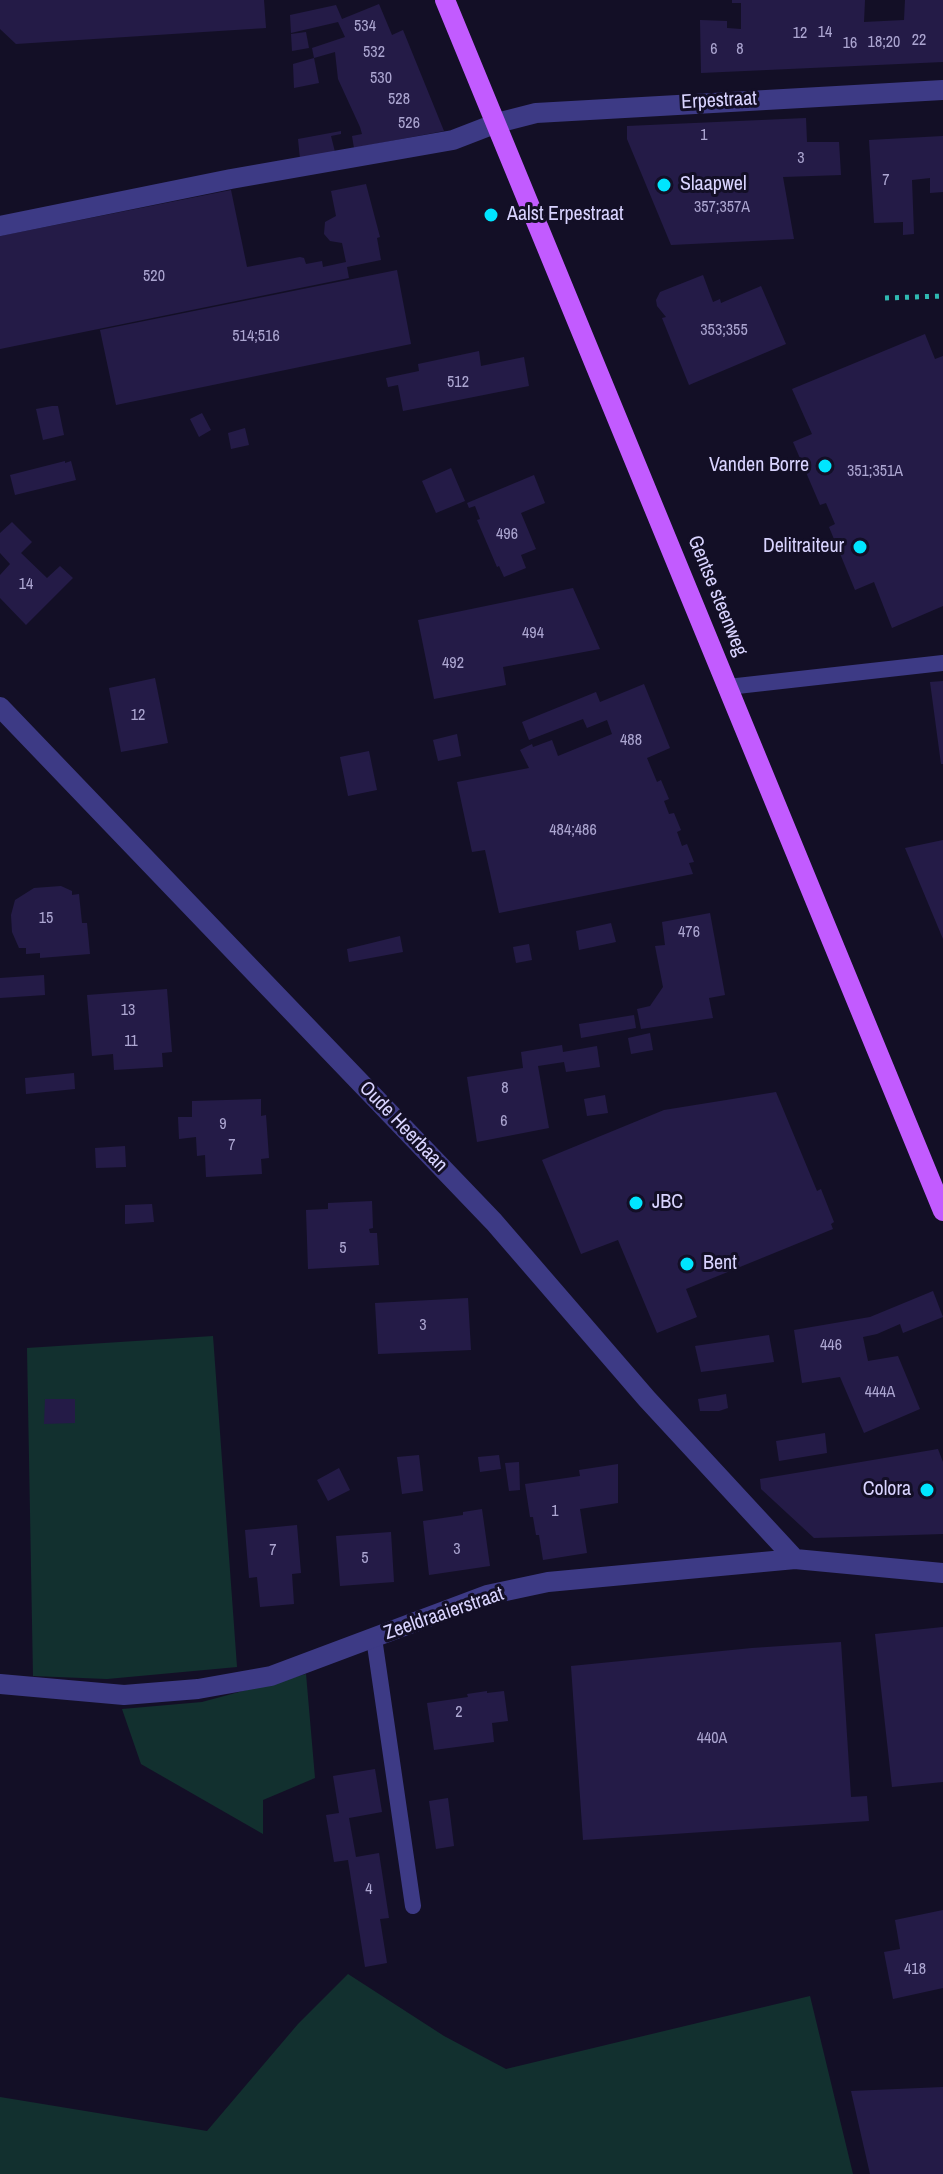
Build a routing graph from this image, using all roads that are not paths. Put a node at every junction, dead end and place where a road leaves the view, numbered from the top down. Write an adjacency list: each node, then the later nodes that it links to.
1 (445, 0): 3 (main road, Gentse steenweg)
2 (943, 90): 3 (street, Erpestraat)
3 (497, 123): 4 (street, Erpestraat); 6 (main road, Gentse steenweg)
4 (0, 226)
5 (943, 663): 6 (lane)
6 (728, 687): 8 (main road, Gentse steenweg)
7 (0, 707): 9 (street, Oude Heerbaan)
8 (943, 1211)
9 (795, 1559): 10 (street, Zeeldraaierstraat); 11 (street, Zeeldraaierstraat)
10 (943, 1573)
11 (374, 1638): 12 (street, Zeeldraaierstraat); 13 (lane)
12 (0, 1684)
13 (413, 1906)

